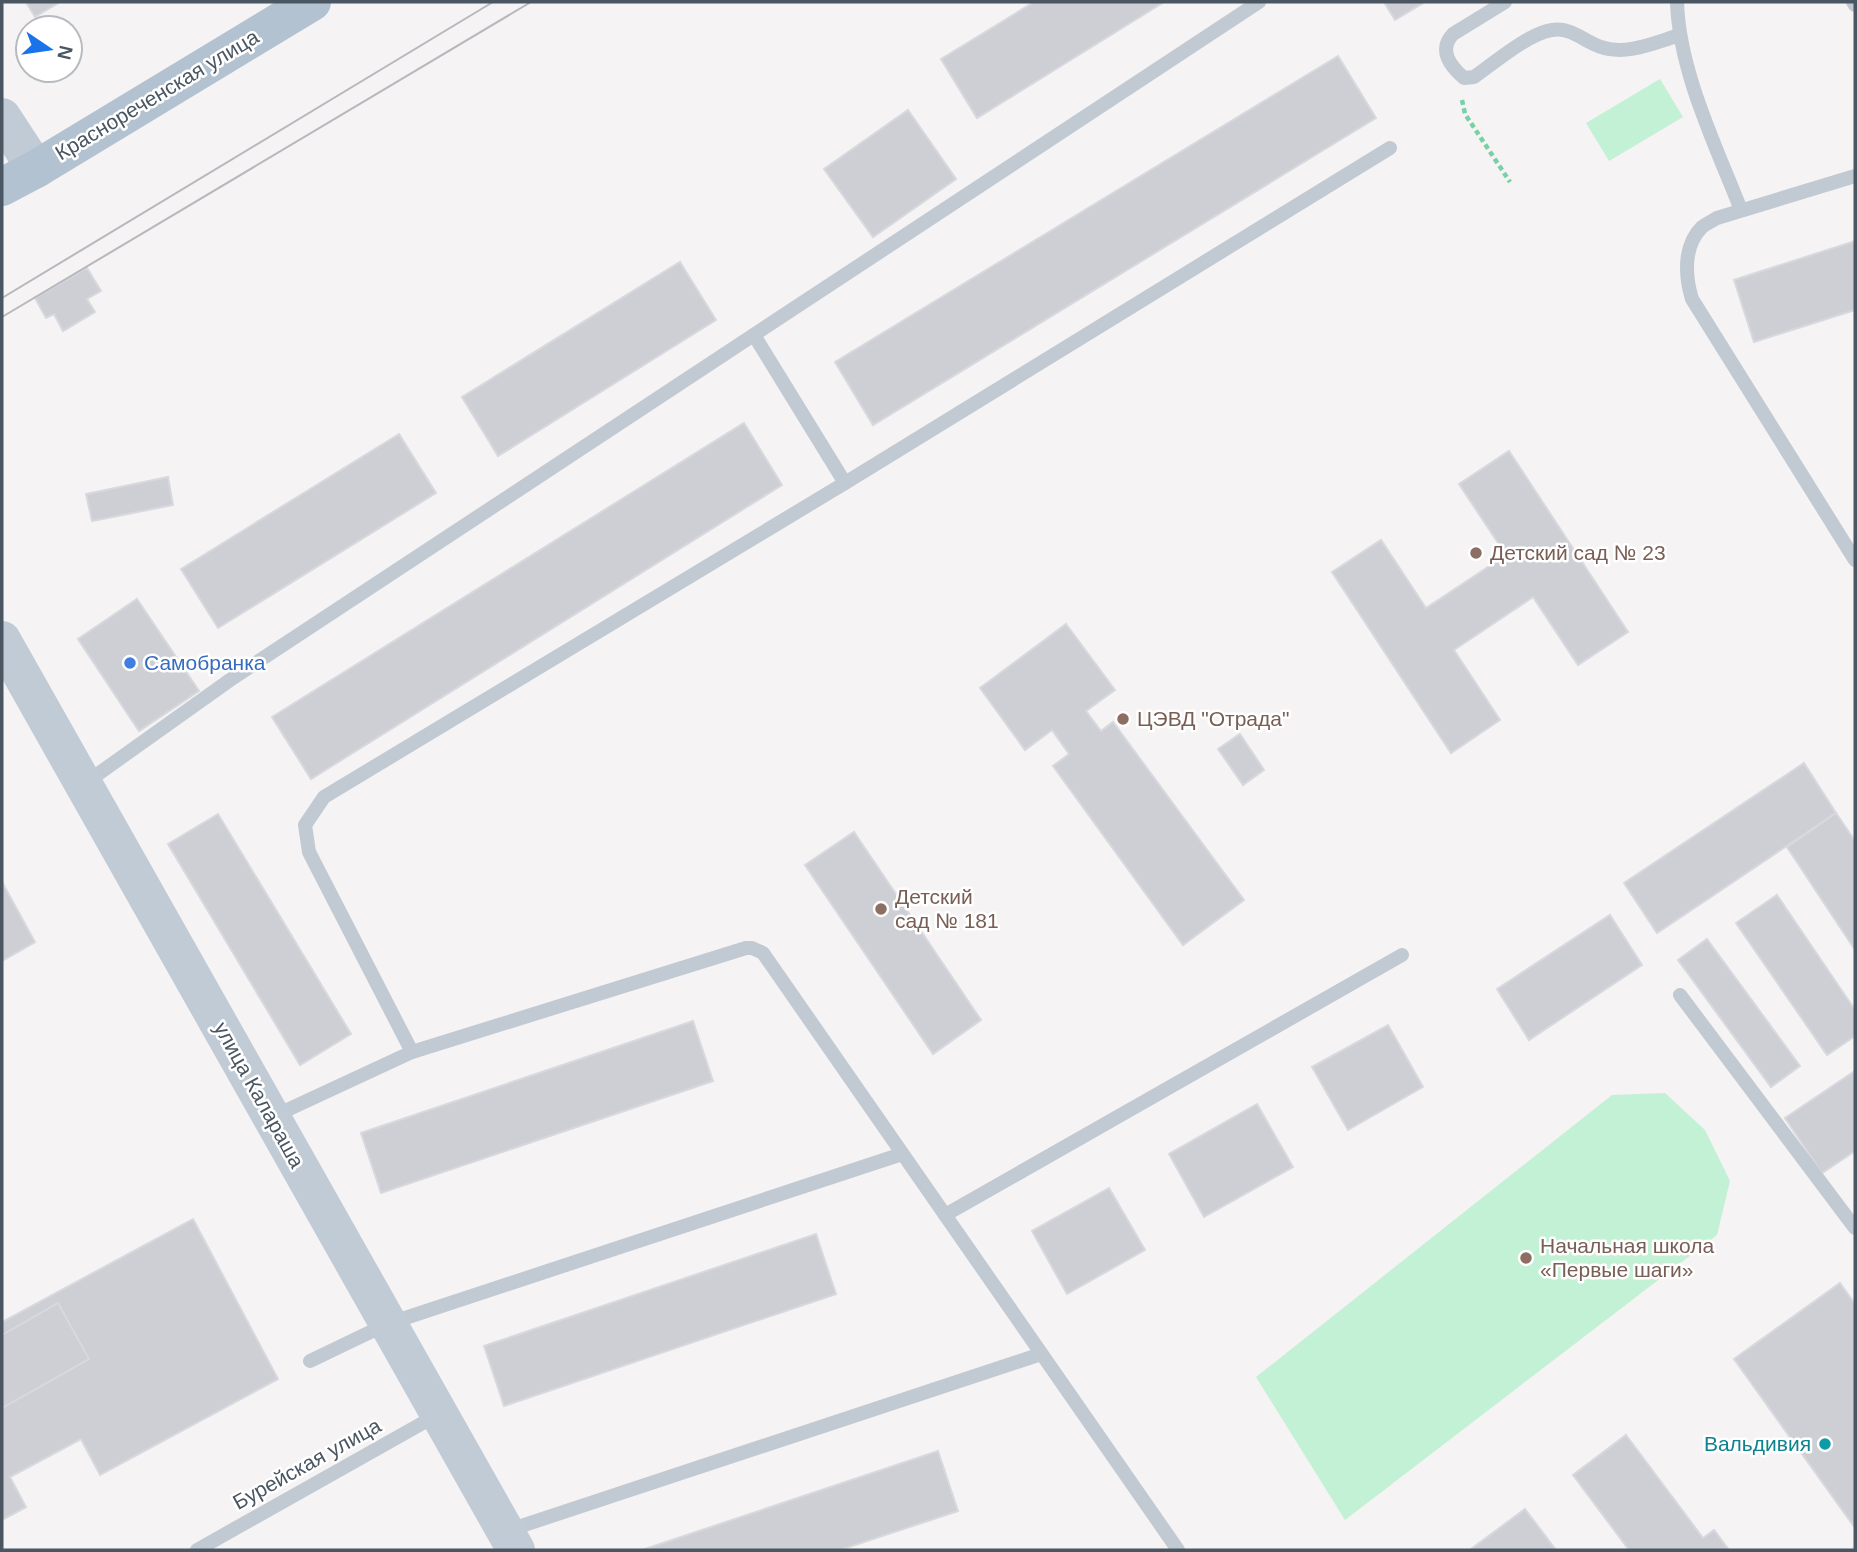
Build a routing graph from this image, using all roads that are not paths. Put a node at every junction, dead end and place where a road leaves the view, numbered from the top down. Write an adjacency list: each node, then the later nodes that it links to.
1 (312, 2): 8 (main road, Краснореченская улица)
2 (1259, 2): 12 (lane)
3 (1505, 2): 5 (lane)
4 (1678, 2): 5 (lane)
5 (1680, 35): 11 (lane)
6 (2, 117): 8 (street)
7 (1390, 148): 13 (lane)
8 (36, 169): 10 (main road, Краснореченская улица)
9 (1855, 176): 11 (lane)
10 (2, 187)
11 (1741, 211): 14 (lane)
12 (754, 335): 13 (lane); 16 (lane)
13 (845, 483): 19 (lane)
14 (1855, 560)
15 (2, 640): 16 (street, улица Калараша)
16 (83, 784): 20 (street, улица Калараша)
17 (1402, 954): 22 (lane)
18 (1680, 995): 23 (lane)
19 (412, 1052): 20 (lane); 21 (lane)
20 (271, 1117): 24 (street, улица Калараша)
21 (902, 1154): 22 (lane); 24 (lane)
22 (945, 1215): 25 (lane)
23 (1855, 1228)
24 (387, 1324): 26 (lane); 27 (street, улица Калараша)
25 (1041, 1354): 28 (lane); 30 (lane)
26 (310, 1361)
27 (439, 1414): 28 (street, улица Калараша); 29 (lane, Бурейская улица)
28 (510, 1541)
29 (197, 1550)
30 (1178, 1550)

